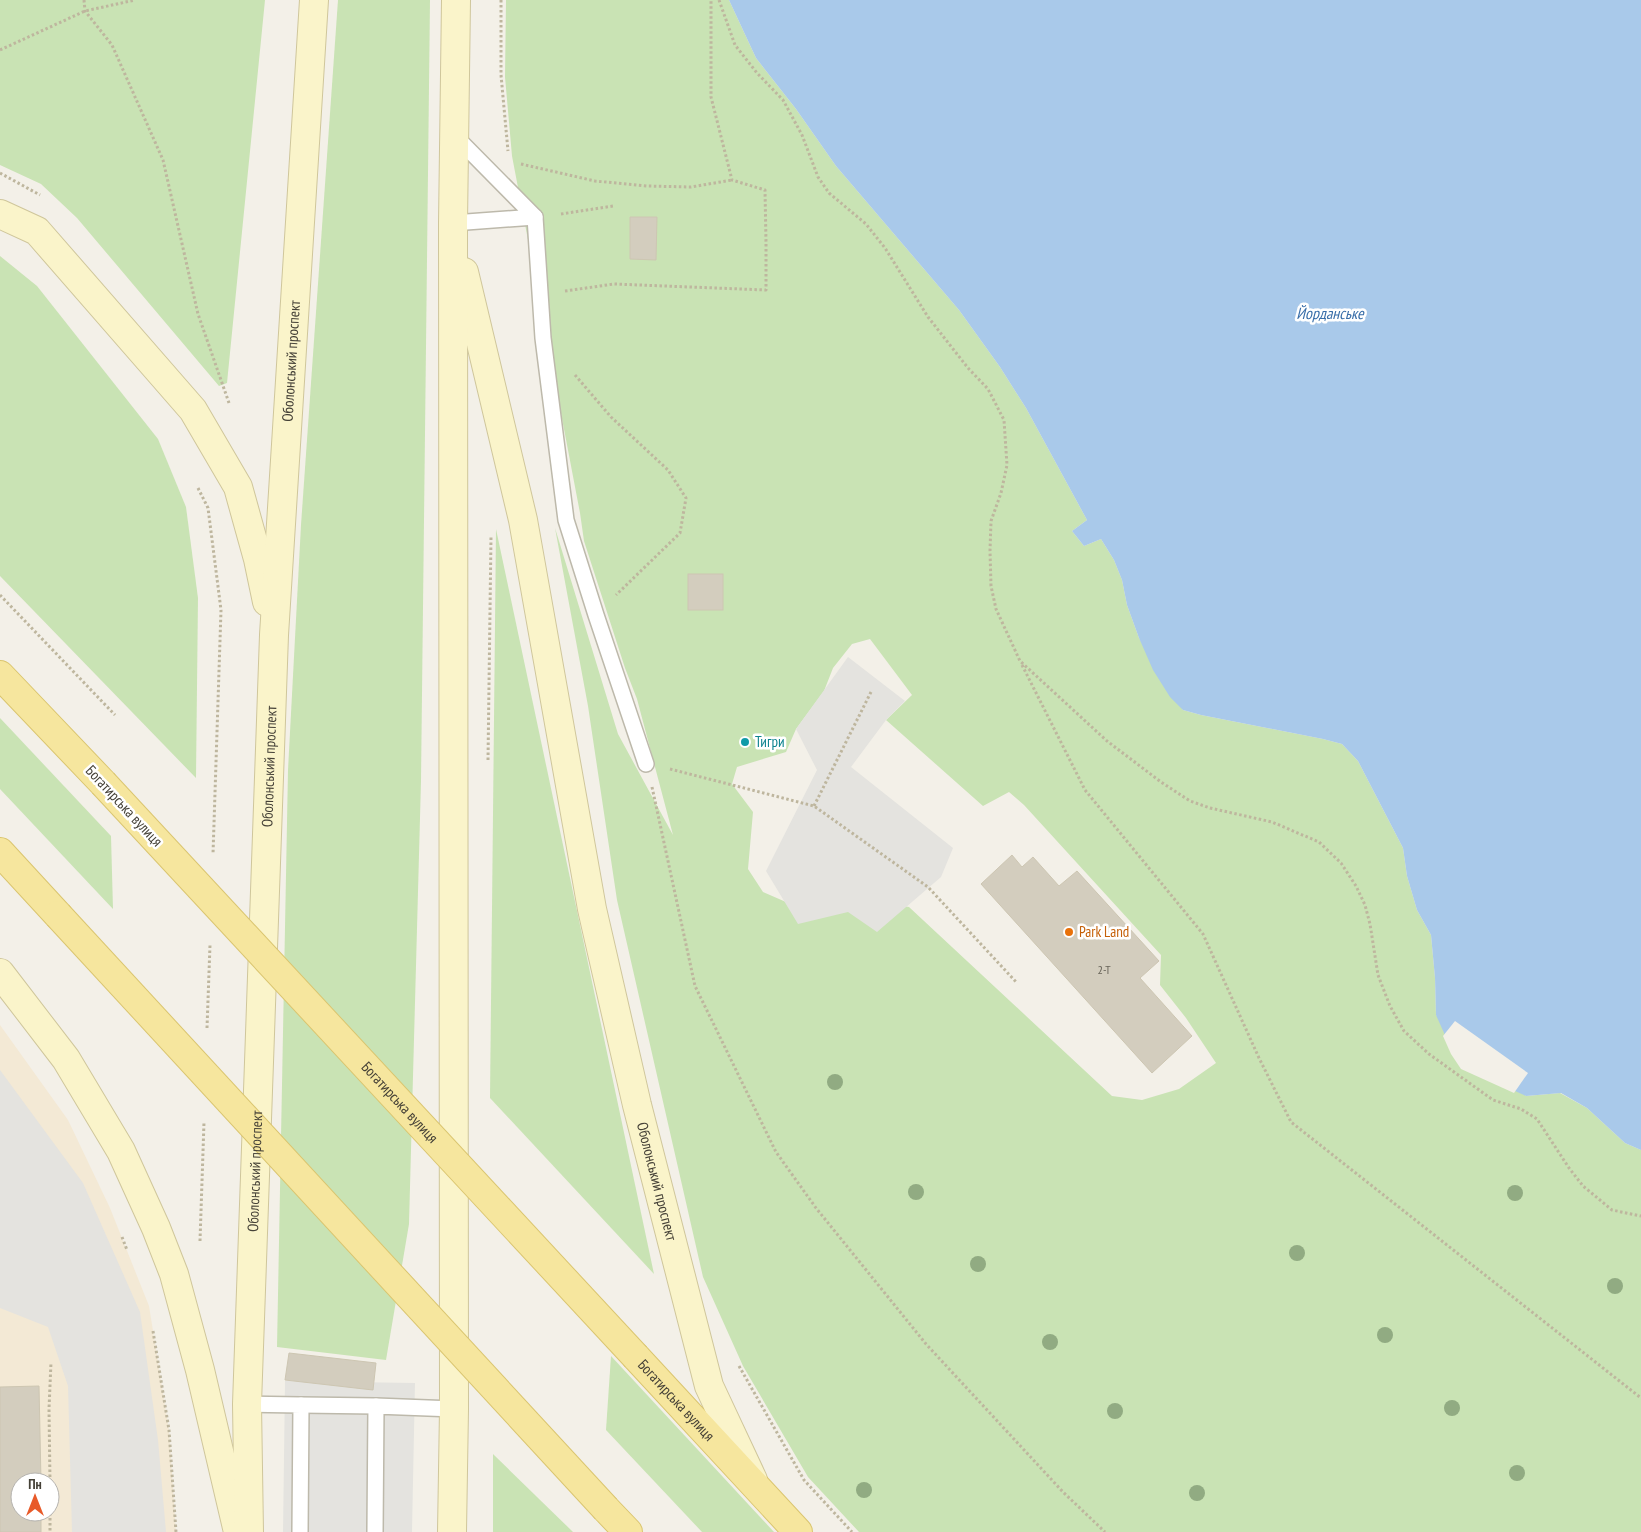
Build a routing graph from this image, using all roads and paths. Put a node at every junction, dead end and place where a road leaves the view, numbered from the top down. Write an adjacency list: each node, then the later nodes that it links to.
1 (84, 0): 8 (path)
2 (136, 0): 8 (path)
3 (314, 0): 24 (main road, Оболонський проспект)
4 (456, 0): 10 (main road, Оболонський проспект)
5 (501, 0): 11 (path)
6 (711, 0): 12 (path)
7 (719, 0): 25 (path)
8 (85, 11): 9 (path); 20 (path)
9 (0, 50)
10 (454, 134): 13 (lane); 17 (main road, Оболонський проспект)
11 (508, 161): 12 (path); 13 (path)
12 (732, 180): 18 (path)
13 (514, 196): 16 (lane)
14 (613, 206): 16 (path)
15 (0, 214): 24 (main road)
16 (535, 217): 17 (lane); 18 (lane)
17 (453, 223): 49 (main road, Оболонський проспект); 51 (main road, Оболонський проспект)
18 (541, 297): 19 (lane)
19 (543, 338): 23 (lane); 23 (path)
20 (229, 403)
21 (196, 484): 32 (path)
22 (0, 595): 28 (path)
23 (596, 615): 29 (lane)
24 (274, 635): 46 (main road, Оболонський проспект)
25 (1020, 661): 38 (path); 45 (path)
26 (0, 675): 51 (main road, Богатирська вулиця, bridge)
27 (872, 690): 30 (path)
28 (116, 714)
29 (646, 764): 30 (path); 61 (path)
30 (814, 806): 35 (path)
31 (0, 852): 58 (main road, bridge)
32 (213, 856)
33 (210, 935): 36 (path)
34 (0, 973): 53 (main road)
35 (1017, 983)
36 (207, 1034)
37 (204, 1113): 40 (path)
38 (1641, 1216)
39 (121, 1235): 41 (path)
40 (200, 1241)
41 (128, 1253)
42 (152, 1325): 52 (path)
43 (736, 1358): 60 (path)
44 (51, 1362): 50 (path)
45 (1641, 1398)
46 (247, 1404): 47 (lane); 54 (main road, Оболонський проспект)
47 (301, 1405): 48 (lane); 55 (lane)
48 (376, 1406): 49 (lane); 56 (lane)
49 (454, 1409): 57 (main road, Оболонський проспект)
50 (50, 1472)
51 (756, 1486): 59 (main road, Богатирська вулиця)
52 (176, 1532)
53 (238, 1532)
54 (249, 1532)
55 (300, 1532)
56 (375, 1532)
57 (452, 1532)
58 (628, 1532)
59 (798, 1532)
60 (852, 1532)
61 (1106, 1532)

